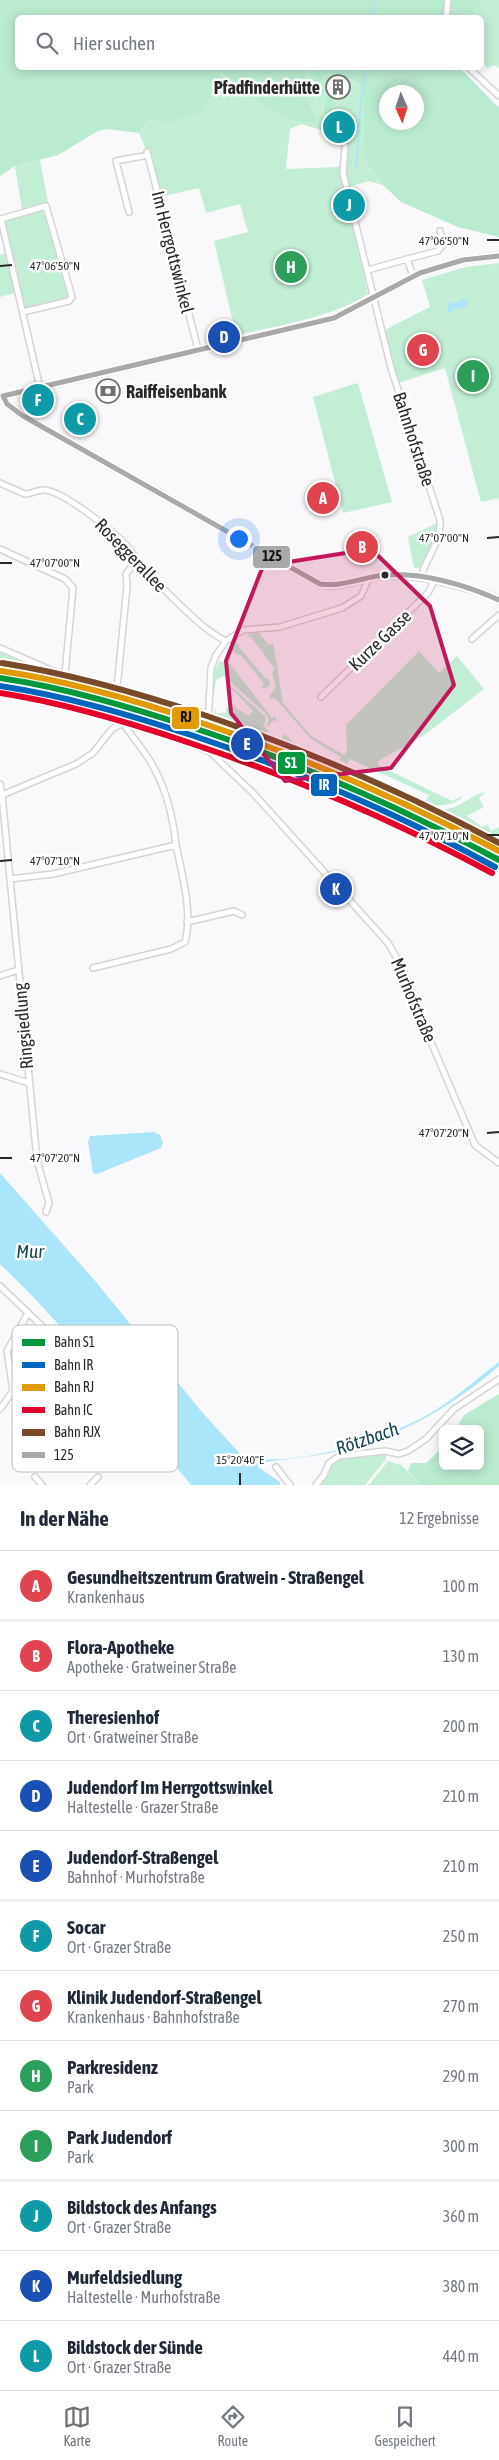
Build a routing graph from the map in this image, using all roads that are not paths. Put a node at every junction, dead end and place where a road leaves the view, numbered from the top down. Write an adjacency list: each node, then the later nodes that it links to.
1 (448, 0): 2 (street)
2 (446, 15)
3 (471, 70): 4 (street)
4 (499, 96)
5 (345, 146): 10 (street, Bahnhofstraße)
6 (129, 212): 14 (street, Im Herrgottswinkel)
7 (440, 231): 9 (street)
8 (499, 256): 11 (main road)
9 (407, 259): 10 (street); 11 (street)
10 (368, 270): 12 (street, Bahnhofstraße)
11 (413, 276): 12 (main road)
12 (373, 298): 14 (main road); 20 (street, Bahnhofstraße)
13 (23, 312): 13 (street); 15 (street)
14 (198, 349): 15 (main road)
15 (40, 388): 16 (main road)
16 (1, 396): 21 (main road)
17 (0, 483): 19 (street, Roseggerallee)
18 (0, 549): 28 (street)
19 (135, 562): 26 (street, Roseggerallee); 29 (street)
20 (421, 577): 21 (main road); 22 (main road)
21 (369, 578): 26 (street)
22 (434, 581): 23 (main road); 30 (street, Kurze Gasse)
23 (499, 600)
24 (499, 615): 25 (street)
25 (472, 639)
26 (226, 641): 31 (street)
27 (0, 648): 28 (street)
28 (65, 674): 29 (street)
29 (117, 688): 31 (street)
30 (321, 698)
31 (208, 714): 33 (street)
32 (123, 723): 33 (street); 35 (street); 36 (street)
33 (201, 747): 47 (street, Murhofstraße)
34 (0, 784): 35 (street, Ringsiedlung)
35 (2, 794): 37 (street, Ringsiedlung)
36 (176, 844): 39 (street); 41 (street)
37 (8, 858): 38 (street); 39 (street, Ringsiedlung)
38 (0, 859)
39 (10, 879): 43 (street, Ringsiedlung)
40 (242, 915): 41 (street)
41 (187, 922): 42 (street)
42 (93, 968)
43 (18, 970): 44 (street, Ringsiedlung); 46 (street, Ringsiedlung)
44 (0, 976)
45 (0, 1074): 46 (street, Ringsiedlung)
46 (28, 1083): 48 (street, Ringsiedlung)
47 (499, 1163)
48 (46, 1212)
49 (0, 1286): 50 (street)
50 (28, 1313): 51 (street); 52 (street)
51 (21, 1325)
52 (42, 1325)
53 (12, 1342): 55 (street)
54 (499, 1379): 64 (street)
55 (12, 1384)
56 (12, 1392): 57 (street)
57 (0, 1409)
58 (276, 1467): 63 (street)
59 (34, 1477): 61 (street)
60 (98, 1477): 62 (street)
61 (42, 1485)
62 (90, 1485)
63 (290, 1485)
64 (316, 1485)

